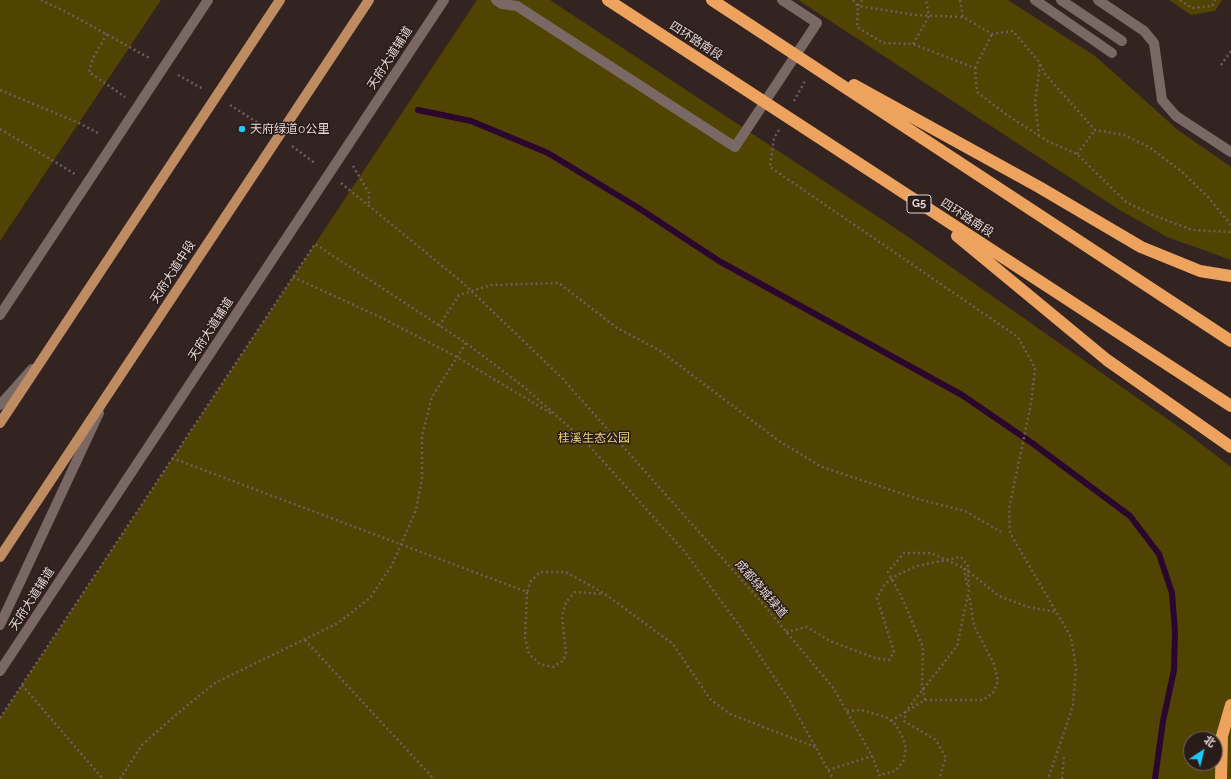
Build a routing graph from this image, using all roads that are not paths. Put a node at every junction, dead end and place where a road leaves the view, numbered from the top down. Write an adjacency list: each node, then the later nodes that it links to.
1 (208, 0): 18 (street)
2 (280, 0): 20 (main road)
3 (369, 0): 21 (main road, 天府大道中段)
4 (444, 0): 28 (street, 天府大道辅道)
5 (496, 0): 8 (street)
6 (608, 0): 16 (highway, 四环路南段 / G5)
7 (712, 0): 12 (highway)
8 (782, 0)
9 (1035, 0): 14 (street)
10 (1061, 0): 13 (street)
11 (1098, 0): 15 (street)
12 (775, 41): 17 (highway); 19 (highway)
13 (1122, 41)
14 (1112, 53)
15 (1231, 152)
16 (913, 200): 23 (highway, 四环路南段 / G5); 25 (highway)
17 (1231, 276)
18 (0, 315)
19 (1231, 342)
20 (46, 353): 22 (street); 24 (main road)
21 (108, 395): 26 (main road, 天府大道中段); 27 (street)
22 (0, 405)
23 (1231, 406)
24 (0, 423)
25 (1231, 447)
26 (0, 557)
27 (0, 625)
28 (0, 671)
29 (1231, 704): 30 (highway)
30 (1221, 779)

